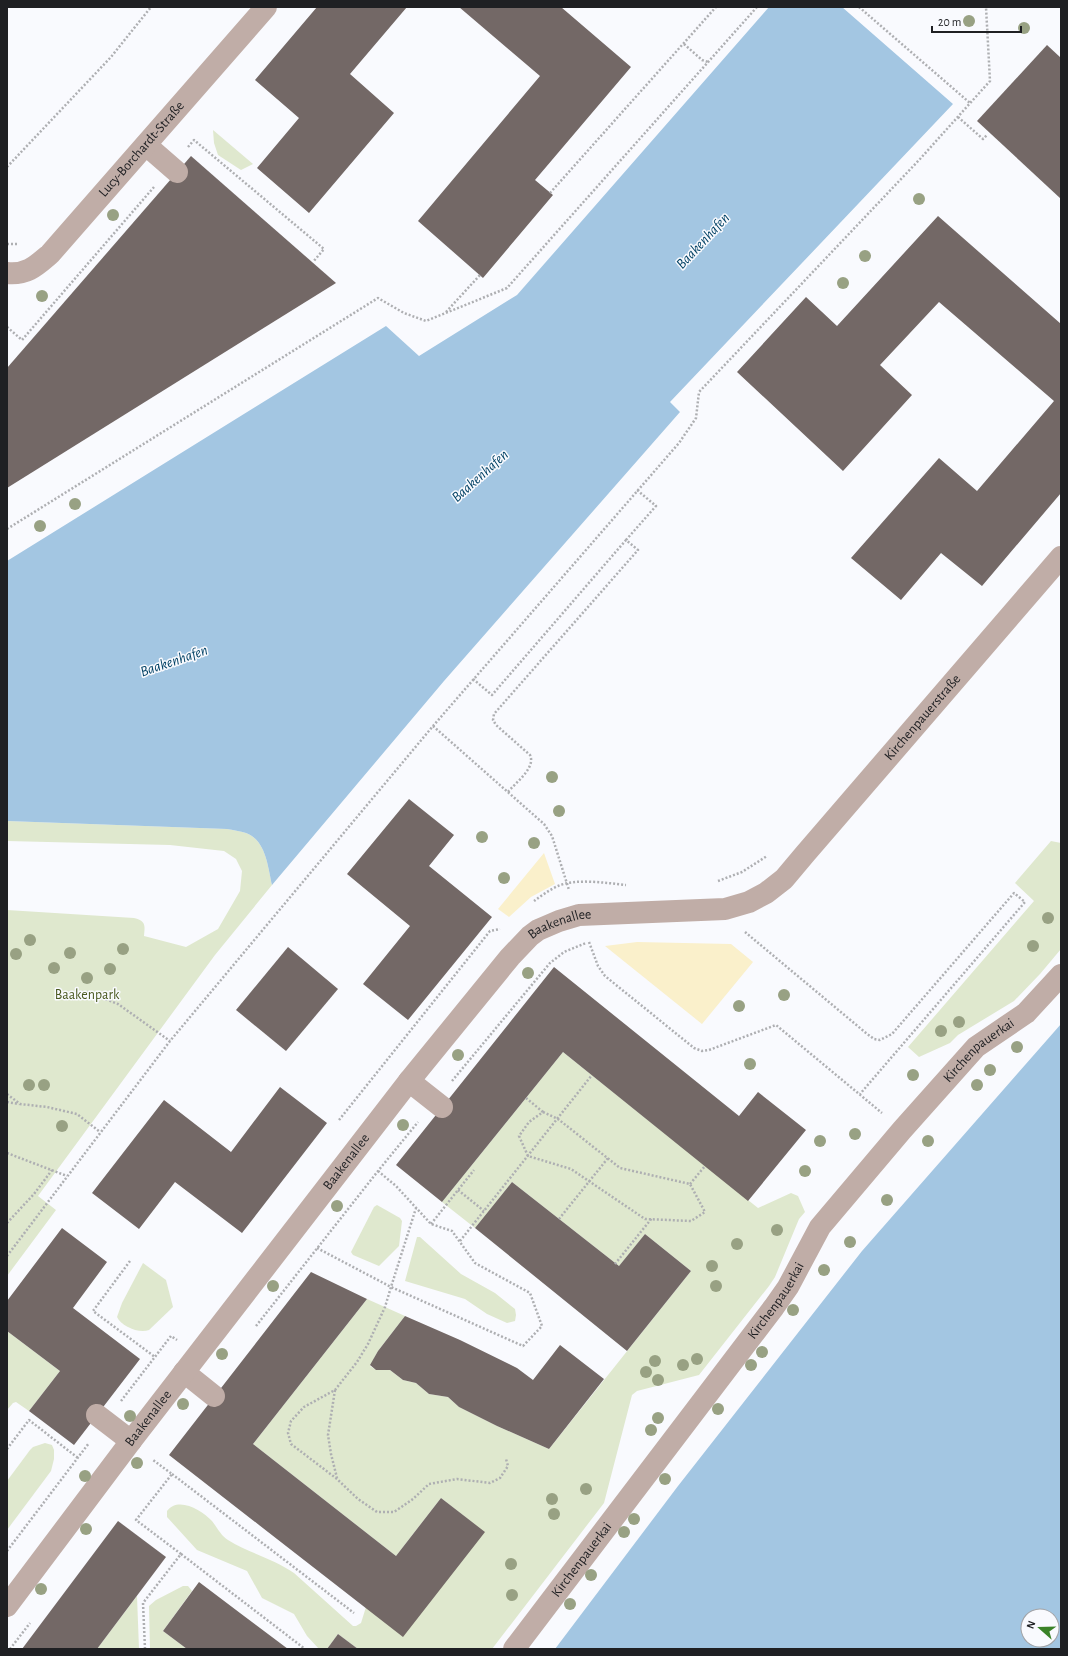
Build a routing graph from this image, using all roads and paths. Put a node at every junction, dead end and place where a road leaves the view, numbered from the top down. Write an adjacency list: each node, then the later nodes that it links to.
1 (151, 7): 13 (path)
2 (266, 7): 12 (street, Lucy-Borchardt-Straße)
3 (716, 7): 7 (path)
4 (757, 7): 8 (path)
5 (859, 7): 9 (path)
6 (986, 7): 9 (path)
7 (684, 44): 8 (path); 15 (path)
8 (708, 62): 19 (path)
9 (970, 103): 10 (path)
10 (958, 117): 11 (path); 21 (path)
11 (987, 135)
12 (146, 145): 14 (street); 17 (street, Lucy-Borchardt-Straße)
13 (7, 166)
14 (174, 170): 16 (path); 20 (path)
15 (550, 193)
16 (313, 262)
17 (7, 274)
18 (480, 275): 19 (path)
19 (446, 313): 22 (path)
20 (7, 327)
21 (637, 490): 23 (path); 25 (path)
22 (7, 529)
23 (626, 540): 25 (path); 27 (path)
24 (1061, 557): 28 (street, Kirchenpauerstraße)
25 (473, 679): 26 (path)
26 (433, 726): 27 (path); 35 (path)
27 (508, 792): 29 (path)
28 (784, 879): 37 (street, Baakenallee)
29 (566, 884)
30 (748, 930): 40 (path)
31 (593, 940): 32 (path)
32 (589, 942): 38 (path); 44 (path)
33 (1061, 975): 93 (street, Kirchenpauerkai)
34 (87, 992): 35 (path)
35 (170, 1041): 47 (path)
36 (592, 1075): 46 (path)
37 (409, 1081): 44 (street); 73 (street, Baakenallee)
38 (844, 1081)
39 (7, 1094): 43 (path)
40 (860, 1094)
41 (526, 1098): 45 (path)
42 (7, 1102): 43 (path)
43 (20, 1104): 47 (path)
44 (438, 1105): 54 (path)
45 (543, 1112): 46 (path); 49 (path)
46 (558, 1119): 49 (path); 50 (path)
47 (100, 1132): 55 (path)
48 (7, 1152): 52 (path)
49 (528, 1156): 56 (path); 60 (path)
50 (608, 1158): 56 (path); 57 (path)
51 (705, 1166): 57 (path)
52 (52, 1170): 55 (path); 63 (path)
53 (474, 1170): 58 (path)
54 (378, 1171): 59 (path); 66 (path)
55 (67, 1176): 67 (path)
56 (589, 1182): 61 (path); 62 (path)
57 (690, 1184): 61 (path)
58 (458, 1190): 60 (path); 64 (path)
59 (416, 1208): 64 (path); 70 (path)
60 (484, 1211): 65 (path)
61 (652, 1218): 69 (path)
62 (559, 1219)
63 (7, 1223)
64 (431, 1224): 65 (path)
65 (460, 1241): 70 (path)
66 (317, 1248): 70 (path); 71 (path)
67 (7, 1256)
68 (130, 1261): 72 (path)
69 (615, 1264)
70 (391, 1287): 74 (path)
71 (254, 1329)
72 (155, 1357)
73 (184, 1372): 75 (street); 77 (street, Baakenallee)
74 (335, 1390): 85 (path); 85 (path)
75 (214, 1396)
76 (97, 1415): 77 (street)
77 (131, 1441): 87 (street, Baakenallee)
78 (7, 1449): 80 (path)
79 (157, 1454): 82 (path)
80 (78, 1458)
81 (506, 1459): 85 (path)
82 (153, 1460): 83 (path); 84 (path)
83 (148, 1466)
84 (172, 1474): 86 (path); 88 (path)
85 (337, 1479)
86 (181, 1554): 91 (path); 92 (path)
87 (7, 1606)
88 (354, 1613)
89 (34, 1618): 90 (path)
90 (10, 1649)
91 (145, 1649)
92 (305, 1649)
93 (514, 1649)

